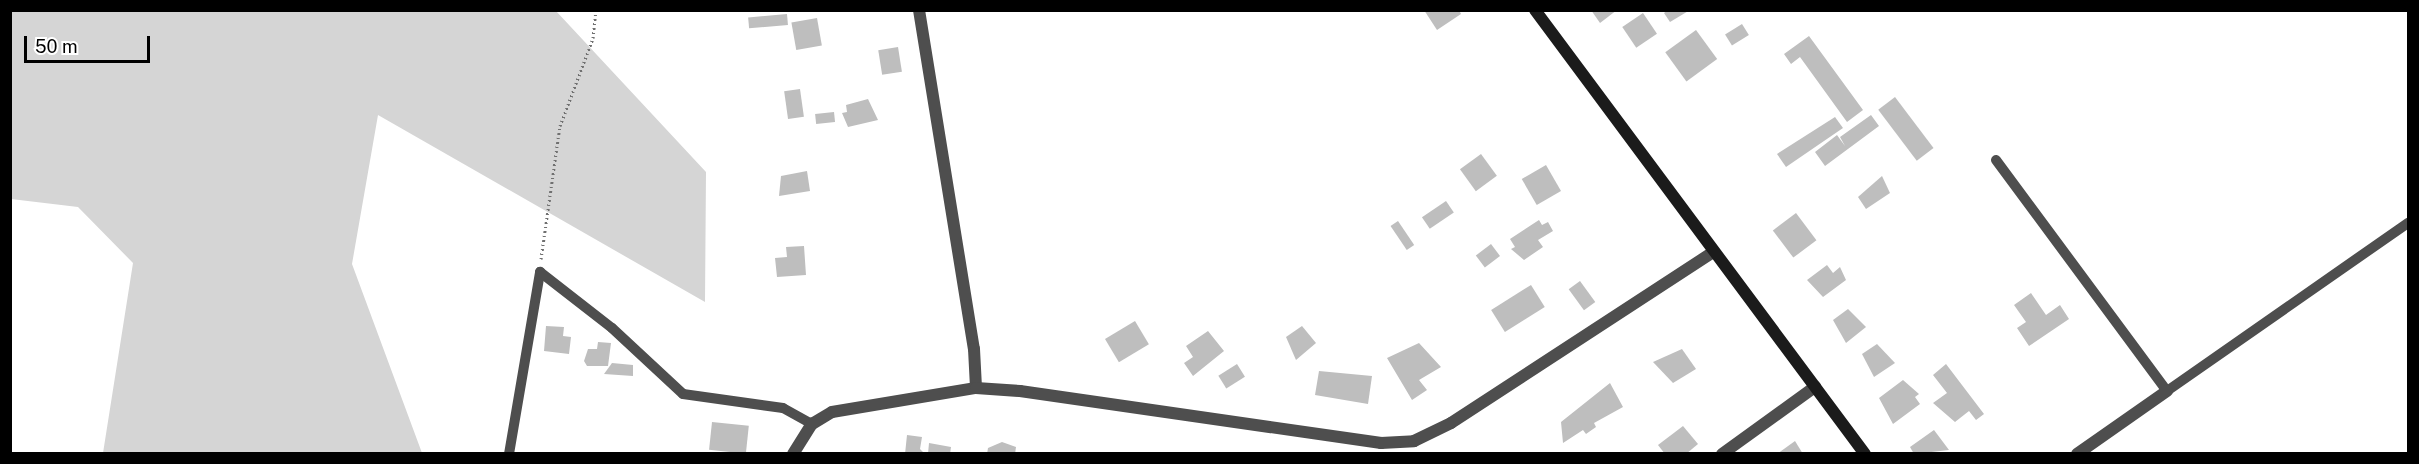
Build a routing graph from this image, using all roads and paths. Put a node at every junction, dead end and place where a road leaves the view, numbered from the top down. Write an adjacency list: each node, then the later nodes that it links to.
1 (596, 10): 7 (path)
2 (920, 10): 9 (street)
3 (1535, 10): 6 (street)
4 (1996, 160): 10 (lane)
5 (2409, 223): 10 (lane)
6 (1713, 252): 8 (street); 9 (street)
7 (540, 272): 11 (lane); 12 (lane)
8 (1815, 387): 14 (street); 15 (street)
9 (976, 388): 11 (street)
10 (2167, 391): 16 (street)
11 (812, 424): 13 (street)
12 (509, 453)
13 (793, 453)
14 (1722, 453)
15 (1865, 453)
16 (2077, 453)

